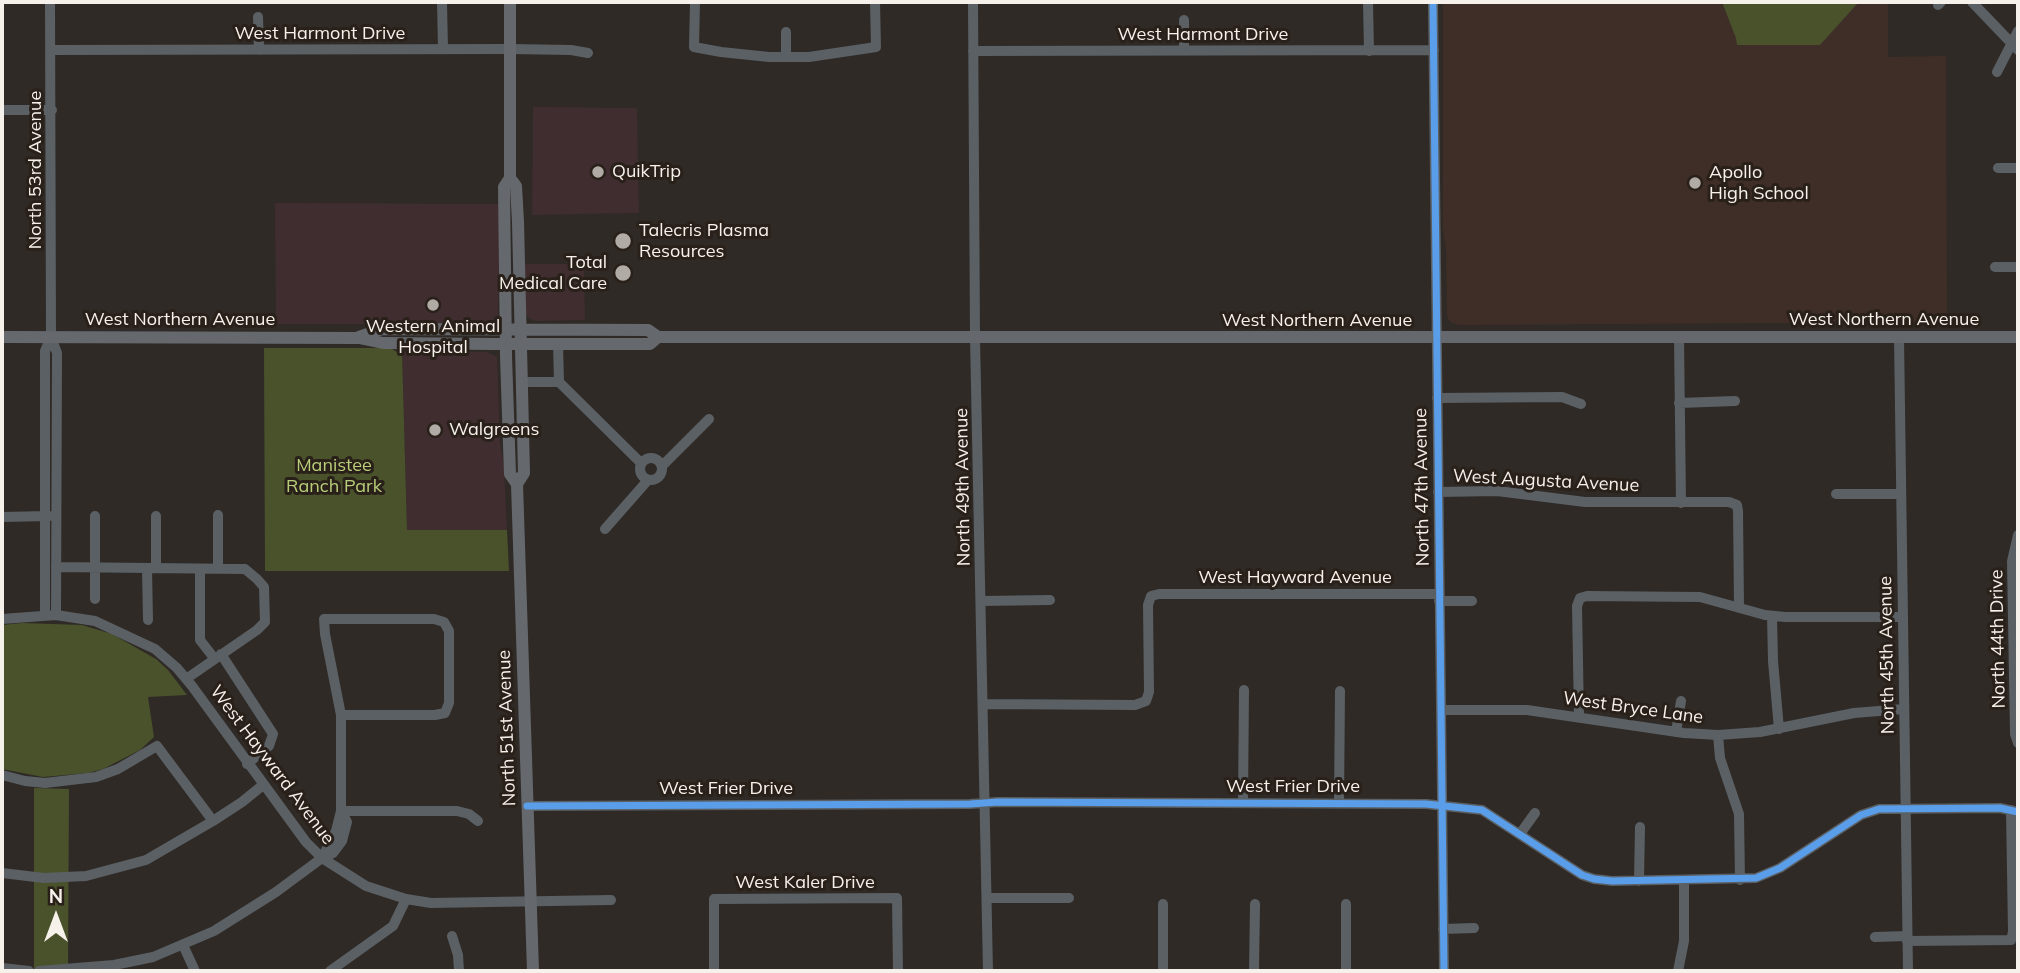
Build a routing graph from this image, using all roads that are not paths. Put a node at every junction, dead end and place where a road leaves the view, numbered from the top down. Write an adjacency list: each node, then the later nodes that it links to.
1 (50, 2): 17 (street, North 53rd Avenue)
2 (442, 2): 15 (street)
3 (510, 2): 16 (main road, North 51st Avenue)
4 (695, 2): 24 (street)
5 (875, 2): 24 (street)
6 (972, 2): 20 (street, North 49th Avenue)
7 (1368, 2): 22 (street)
8 (1433, 2): 19 (street, North 47th Avenue)
9 (1972, 2): 14 (street)
10 (258, 17): 18 (street)
11 (1184, 20): 21 (street)
12 (2018, 31): 14 (street)
13 (786, 32): 24 (street)
14 (2015, 46): 25 (street)
15 (443, 49): 16 (street, West Harmont Drive); 18 (street, West Harmont Drive)
16 (510, 49): 23 (street, West Harmont Drive); 30 (main road, North 51st Avenue)
17 (51, 50): 18 (street, West Harmont Drive); 27 (street, North 53rd Avenue)
18 (259, 50)
19 (1434, 50): 22 (street, West Harmont Drive); 43 (street, North 47th Avenue)
20 (973, 51): 21 (street, West Harmont Drive); 42 (street, North 49th Avenue)
21 (1184, 51): 22 (street, West Harmont Drive)
22 (1369, 51)
23 (588, 53)
24 (786, 57)
25 (1997, 72)
26 (2, 110): 27 (street)
27 (52, 110): 36 (street, North 53rd Avenue)
28 (1998, 168): 29 (street)
29 (2018, 168)
30 (510, 178): 33 (main road, North 51st Avenue); 34 (main road, North 51st Avenue)
31 (1996, 267): 32 (street)
32 (2018, 267)
33 (505, 330): 34 (main road, West Northern Avenue); 41 (main road, West Northern Avenue); 45 (main road, North 51st Avenue)
34 (519, 330): 37 (main road, West Northern Avenue); 46 (main road, North 51st Avenue)
35 (2, 337): 36 (main road, West Northern Avenue)
36 (51, 337): 41 (main road, West Northern Avenue); 53 (street, North 53rd Avenue); 54 (street, North 53rd Avenue)
37 (658, 337): 42 (main road, West Northern Avenue); 44 (main road, West Northern Avenue)
38 (1679, 337): 39 (main road, West Northern Avenue); 43 (main road, West Northern Avenue); 51 (street)
39 (1899, 337): 40 (main road, West Northern Avenue); 61 (street, North 45th Avenue)
40 (2018, 337)
41 (359, 338): 45 (main road, West Northern Avenue)
42 (975, 338): 43 (main road, West Northern Avenue); 80 (street, North 49th Avenue)
43 (1436, 339): 49 (street, North 47th Avenue)
44 (558, 343): 46 (main road, West Northern Avenue); 47 (street)
45 (506, 344): 46 (main road, West Northern Avenue); 59 (main road, North 51st Avenue)
46 (519, 344): 48 (main road, North 51st Avenue)
47 (559, 382): 48 (street); 56 (street)
48 (521, 383): 59 (main road, North 51st Avenue)
49 (1437, 398): 52 (street); 60 (street, North 47th Avenue)
50 (1735, 401): 51 (street)
51 (1679, 402): 63 (street)
52 (1581, 404)
53 (44, 418): 54 (street); 69 (street, North 53rd Avenue)
54 (58, 418): 65 (street, North 53rd Avenue)
55 (709, 419): 57 (street)
56 (641, 463): 57 (street); 58 (street)
57 (662, 466): 58 (street)
58 (648, 480): 70 (street)
59 (517, 484): 108 (main road, North 51st Avenue)
60 (1438, 492): 63 (street, West Augusta Avenue); 77 (street, North 47th Avenue)
61 (1900, 494): 62 (street); 85 (street, North 45th Avenue)
62 (1836, 495)
63 (1681, 503): 82 (street, West Augusta Avenue)
64 (218, 515): 76 (street)
65 (57, 516): 69 (street); 72 (street, North 53rd Avenue)
66 (95, 516): 73 (street)
67 (156, 516): 74 (street)
68 (2, 517): 69 (street)
69 (45, 517): 83 (street, North 53rd Avenue)
70 (605, 529)
71 (2018, 535): 101 (street, North 44th Drive)
72 (56, 567): 73 (street); 83 (street, North 53rd Avenue)
73 (96, 567): 74 (street); 78 (street)
74 (152, 568): 75 (street); 87 (street)
75 (200, 569): 76 (street); 88 (street)
76 (218, 569): 88 (street)
77 (1439, 598): 81 (street, West Hayward Avenue); 93 (street, West Hayward Avenue); 95 (street, North 47th Avenue)
78 (95, 599)
79 (1051, 600): 80 (street)
80 (981, 601): 93 (street, North 49th Avenue)
81 (1472, 601)
82 (1740, 607): 84 (street); 97 (street)
83 (50, 615): 86 (street, West Hayward Avenue); 89 (street, West Hayward Avenue)
84 (1772, 616): 85 (street); 98 (street)
85 (1902, 617): 94 (street, North 45th Avenue)
86 (2, 619)
87 (148, 620)
88 (218, 656): 89 (street); 102 (street)
89 (186, 679): 102 (street, West Hayward Avenue)
90 (1244, 690): 106 (street)
91 (1340, 691): 107 (street)
92 (1681, 701): 99 (street)
93 (983, 704): 105 (street, North 49th Avenue)
94 (1904, 709): 98 (street, West Bryce Lane); 110 (street, North 45th Avenue)
95 (1441, 710): 97 (street, West Bryce Lane); 109 (street, North 47th Avenue)
96 (341, 715): 96 (street); 111 (street)
97 (1578, 717): 99 (street, West Bryce Lane)
98 (1779, 729): 100 (street, West Bryce Lane)
99 (1676, 732): 100 (street, West Bryce Lane)
100 (1718, 735): 120 (street)
101 (2018, 743)
102 (247, 764): 104 (street, West Hayward Avenue)
103 (2, 775): 114 (street)
104 (262, 785): 114 (street); 118 (street, West Hayward Avenue)
105 (985, 803): 106 (street, West Frier Drive); 108 (street, West Frier Drive); 123 (street, North 49th Avenue)
106 (1243, 803): 107 (street, West Frier Drive)
107 (1339, 803): 109 (street, West Frier Drive)
108 (527, 806): 127 (main road, North 51st Avenue)
109 (1442, 806): 117 (street, West Frier Drive); 132 (street, North 47th Avenue)
110 (1906, 808): 112 (street, West Frier Drive); 120 (street, West Frier Drive); 135 (street, North 45th Avenue)
111 (341, 811): 115 (street); 118 (street)
112 (2015, 811): 135 (street)
113 (1535, 813): 117 (street)
114 (213, 821): 119 (street)
115 (478, 821)
116 (1640, 827): 121 (street)
117 (1520, 834): 121 (street, West Frier Drive)
118 (321, 858): 125 (street, West Hayward Avenue); 136 (street)
119 (2, 873)
120 (1740, 880): 122 (street, West Frier Drive)
121 (1639, 881): 122 (street, West Frier Drive)
122 (1684, 881): 151 (street)
123 (987, 898): 124 (street); 146 (street, North 49th Avenue)
124 (1069, 898)
125 (406, 900): 127 (street, West Hayward Avenue); 141 (street)
126 (611, 900): 127 (street, West Hayward Avenue)
127 (531, 902): 143 (main road, North 51st Avenue)
128 (1163, 904): 147 (street)
129 (1255, 904): 148 (street)
130 (1346, 904): 149 (street)
131 (1474, 928): 132 (street)
132 (1443, 929): 150 (street, North 47th Avenue)
133 (452, 936): 142 (street)
134 (1875, 937): 135 (street)
135 (1907, 939): 152 (street, North 45th Avenue)
136 (183, 946): 139 (street); 140 (street)
137 (2, 968): 138 (street)
138 (29, 971)
139 (39, 971)
140 (195, 971)
141 (330, 971)
142 (458, 971)
143 (533, 971)
144 (714, 971): 145 (street, West Kaler Drive)
145 (898, 971)
146 (988, 971)
147 (1163, 971)
148 (1255, 971)
149 (1346, 971)
150 (1444, 971)
151 (1678, 971)
152 (1908, 971)

